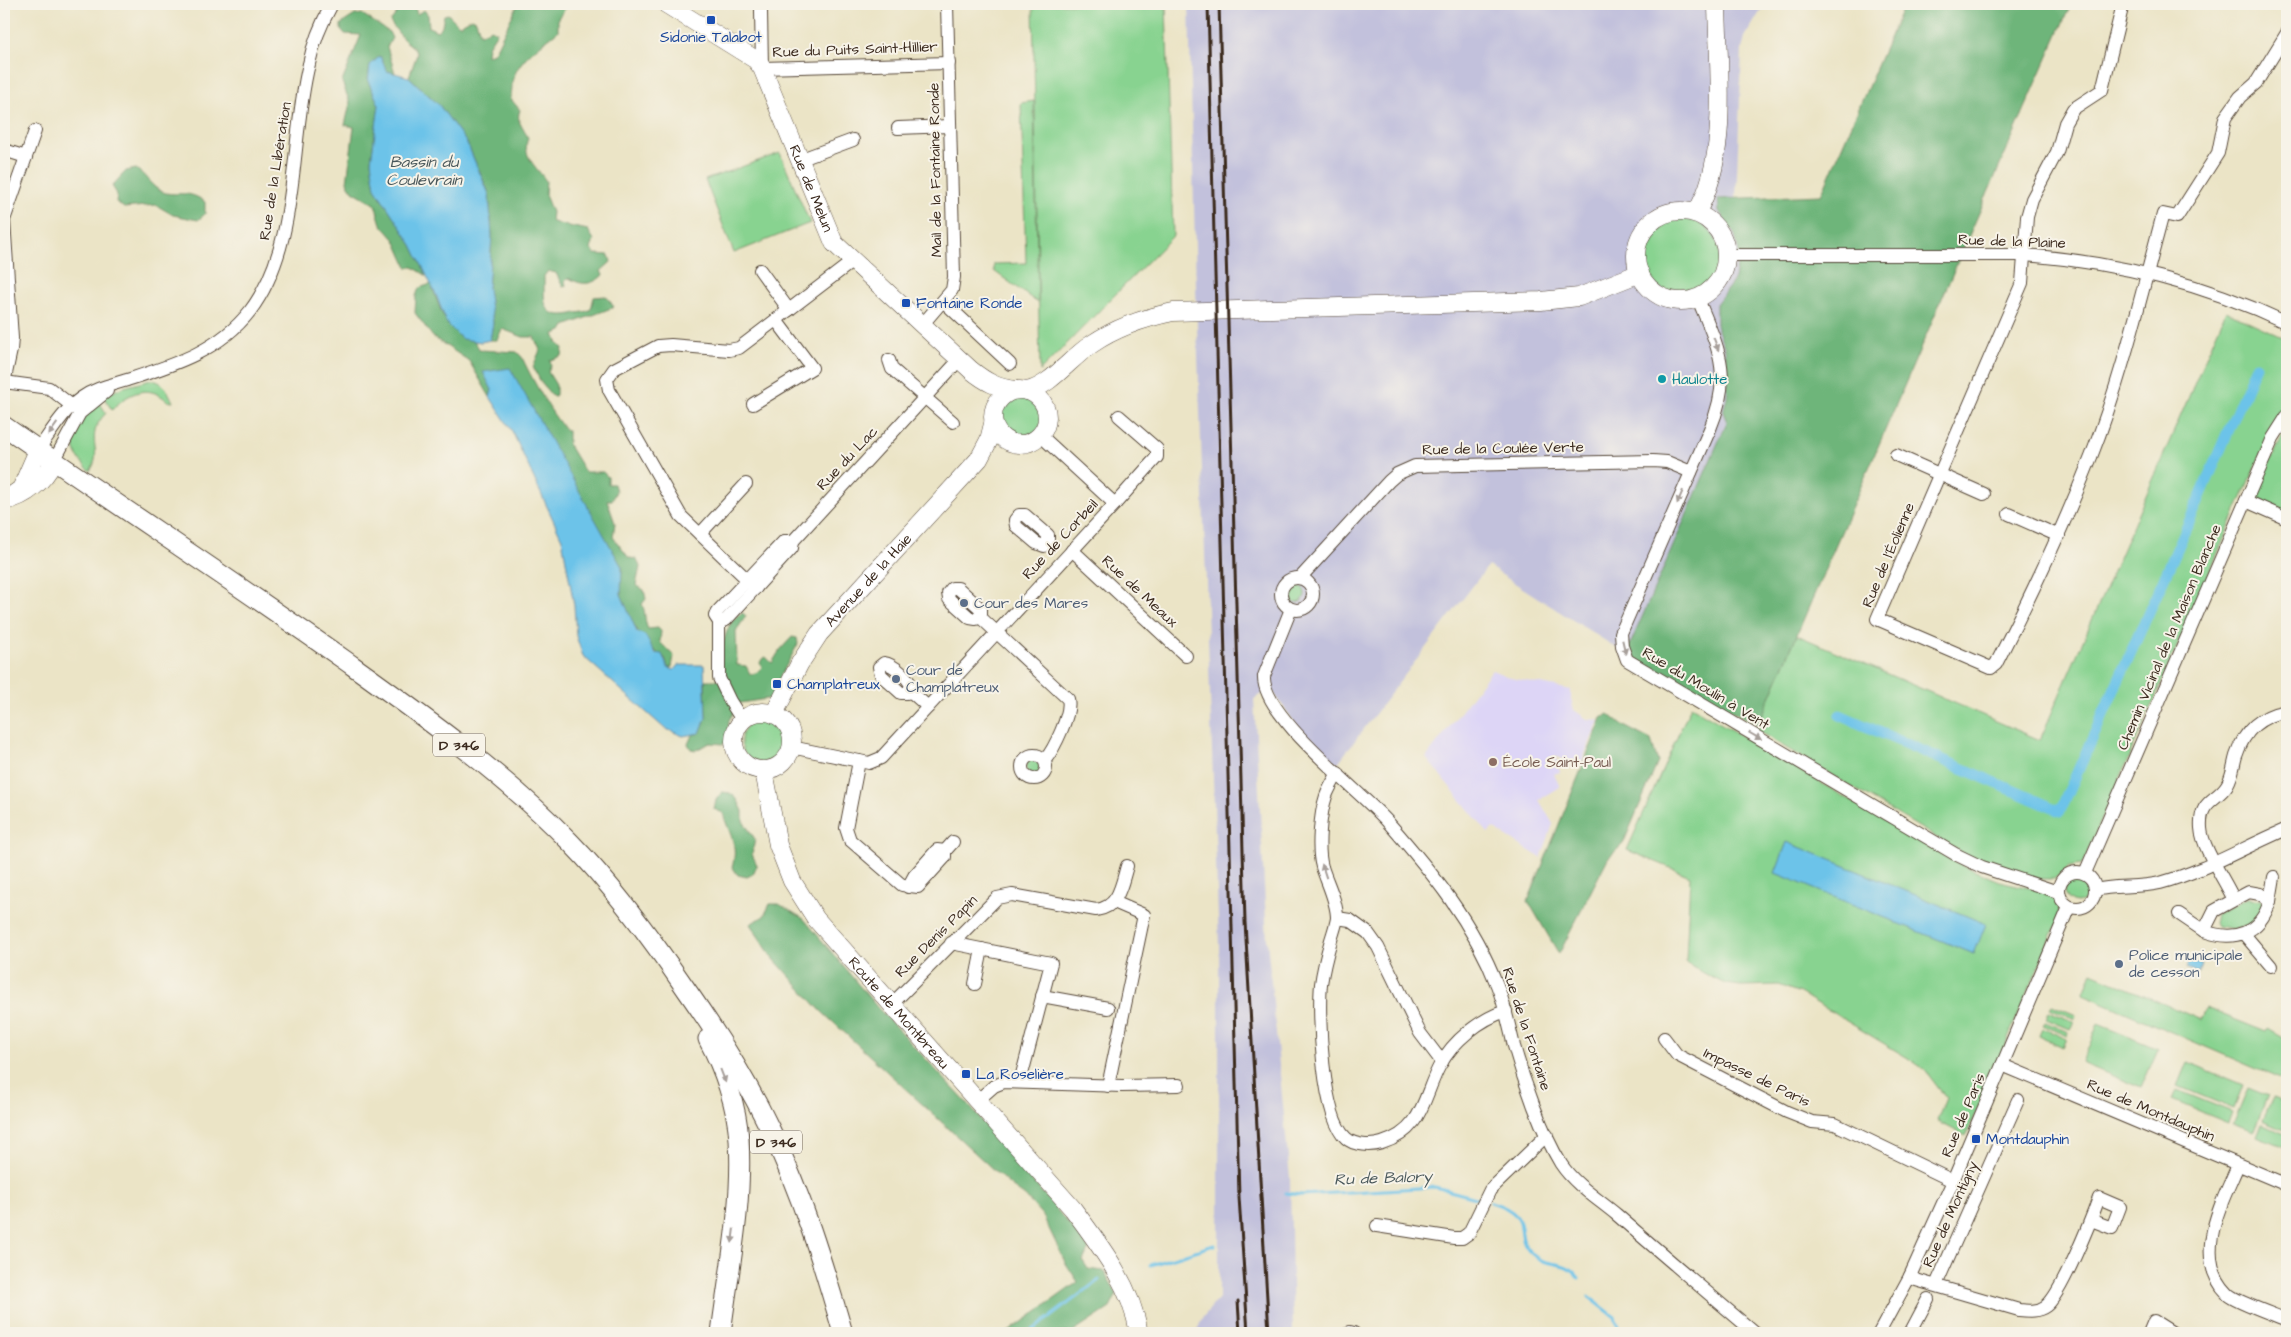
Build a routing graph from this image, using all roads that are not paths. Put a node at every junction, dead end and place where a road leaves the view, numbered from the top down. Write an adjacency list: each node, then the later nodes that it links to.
1 (666, 4): 9 (street, Rue de Melun)
2 (947, 4): 8 (street, Mail de la Fontaine Ronde)
3 (1717, 4): 17 (street)
4 (2123, 4): 20 (street, Rue de l'Éolienne)
5 (329, 5): 39 (street, Rue de la Libération)
6 (760, 10): 9 (street)
7 (2287, 33): 23 (street, Rue de l'Éolienne)
8 (949, 63): 9 (street, Rue du Puits Saint-Hillier); 10 (street, Mail de la Fontaine Ronde)
9 (762, 68): 16 (street, Rue de Melun)
10 (950, 126): 11 (street); 26 (street, Mail de la Fontaine Ronde)
11 (898, 128)
12 (35, 131): 15 (street)
13 (853, 140): 16 (street)
14 (4, 150): 15 (street)
15 (26, 157): 18 (street)
16 (799, 160): 21 (street, Rue de Melun)
17 (1696, 213): 19 (street); 24 (street)
18 (4, 220): 35 (street)
19 (1726, 255): 20 (street, Rue de la Plaine); 25 (street)
20 (2025, 255): 23 (street, Rue de la Plaine); 52 (street, Rue de l'Éolienne)
21 (853, 261): 27 (street); 30 (street, Rue de Melun)
22 (760, 270): 27 (street)
23 (2147, 272): 29 (street, Rue de la Plaine); 61 (street, Rue de l'Éolienne)
24 (1640, 273): 25 (street); 31 (street)
25 (1698, 299): 51 (street, Rue du Moulin à Vent, one-way to 51)
26 (944, 302): 30 (street, Mail de la Fontaine Ronde); 33 (street)
27 (789, 310): 28 (street)
28 (776, 320): 38 (street); 60 (street)
29 (2287, 323)
30 (922, 325): 34 (street, Rue de Melun)
31 (1091, 344): 36 (street); 45 (street)
32 (889, 360): 37 (street)
33 (1010, 364)
34 (965, 365): 36 (street, Rue de Melun); 37 (street, Rue du Lac); 42 (street, Rue de Melun)
35 (4, 383): 39 (street)
36 (1022, 390): 42 (street); 45 (street)
37 (925, 397): 43 (street); 65 (street, Rue du Lac)
38 (752, 404)
39 (76, 409): 47 (street, one-way to 47); 50 (street)
40 (1119, 416): 57 (street)
41 (2287, 416): 56 (street, Chemin Vicinal de la Maison Blanche)
42 (992, 420): 46 (street); 49 (street, Avenue de la Haie)
43 (953, 422)
44 (4, 426): 47 (main road, D 346)
45 (1044, 428): 46 (street); 57 (street, Rue de Corbeil)
46 (1012, 444): 49 (street, Avenue de la Haie)
47 (38, 450): 50 (main road, D 346); 55 (street)
48 (1896, 455): 52 (street)
49 (979, 460): 73 (street, Avenue de la Haie)
50 (54, 461): 55 (street); 99 (main road, D 346)
51 (1691, 472): 64 (street, Rue de la Coulée Verte); 87 (street, Rue du Moulin à Vent, one-way to 87)
52 (1940, 474): 54 (street); 61 (street, Rue de l'Éolienne)
53 (746, 484): 60 (street)
54 (1984, 494)
55 (5, 501)
56 (2246, 501): 59 (street); 84 (street, Chemin Vicinal de la Maison Blanche)
57 (1115, 504): 63 (street, Rue de Corbeil)
58 (2009, 514): 61 (street)
59 (2287, 519)
60 (700, 534): 65 (street)
61 (2059, 536)
62 (1046, 544): 63 (street, Rue de Meaux)
63 (1068, 555): 68 (street, Rue de Corbeil); 69 (street, Rue de Meaux)
64 (1300, 578): 66 (street, Rue de la Coulée Verte); 66 (street)
65 (752, 584): 74 (street, Rue du Lac)
66 (1290, 608): 79 (street, Rue de la Fontaine)
67 (979, 616): 68 (street)
68 (996, 633): 71 (street, Rue de Corbeil); 76 (street)
69 (1186, 656)
70 (910, 690): 71 (street)
71 (928, 707): 77 (street, Rue de Corbeil)
72 (2287, 711): 82 (street)
73 (774, 714): 74 (street); 75 (street)
74 (742, 720): 78 (street)
75 (792, 747): 77 (street, Rue de Corbeil); 78 (street)
76 (1045, 760)
77 (859, 761): 81 (street)
78 (764, 770): 102 (street, Route de Montbreau)
79 (1338, 773): 93 (street, one-way to 79); 104 (street, Rue de la Fontaine)
80 (2287, 829): 82 (street)
81 (949, 847)
82 (2216, 864): 86 (street); 88 (street)
83 (1127, 866): 89 (street)
84 (2085, 874): 86 (street); 87 (street)
85 (2274, 878): 90 (street)
86 (2095, 890): 91 (street)
87 (2058, 892): 91 (street)
88 (2234, 900): 90 (street); 94 (street)
89 (1114, 902): 96 (street, Rue Denis Papin); 110 (street)
90 (2270, 902): 95 (street)
91 (2069, 907): 107 (street, Rue de Paris)
92 (2180, 914): 94 (street)
93 (1337, 918): 106 (street); 106 (street)
94 (2204, 931): 95 (street)
95 (2244, 934): 98 (street)
96 (951, 943): 97 (street); 102 (street, Rue Denis Papin)
97 (982, 949): 100 (street); 101 (street)
98 (2271, 966)
99 (672, 969): 123 (main road, one-way to 123); 124 (main road, D 346)
100 (975, 984)
101 (1042, 996): 103 (street); 108 (street)
102 (892, 1004): 111 (street, Route de Montbreau)
103 (1108, 1008)
104 (1506, 1011): 106 (street); 113 (street, Rue de la Fontaine)
105 (1664, 1038): 115 (street, Impasse de Paris)
106 (1442, 1062)
107 (2002, 1065): 114 (street, Rue de Montdauphin); 115 (street, Rue de Paris)
108 (1020, 1082): 110 (street); 111 (street)
109 (1179, 1085): 110 (street)
110 (1108, 1086)
111 (978, 1100): 125 (street, Route de Montbreau)
112 (2018, 1100): 120 (street, Rue de Montigny)
113 (1547, 1135): 118 (street); 126 (street, Rue de la Fontaine)
114 (2238, 1165): 116 (street, Rue de Montdauphin); 122 (street)
115 (1953, 1181): 119 (street, Rue de Paris)
116 (2287, 1186)
117 (2090, 1220): 120 (street)
118 (1377, 1226)
119 (1910, 1276): 120 (street); 127 (street, Rue de Paris)
120 (1936, 1285)
121 (1928, 1299): 128 (street)
122 (2287, 1320)
123 (721, 1333)
124 (843, 1333)
125 (1139, 1333)
126 (1755, 1333)
127 (1879, 1333)
128 (1910, 1333)
129 (2149, 1333): 130 (street)
130 (2173, 1333)

